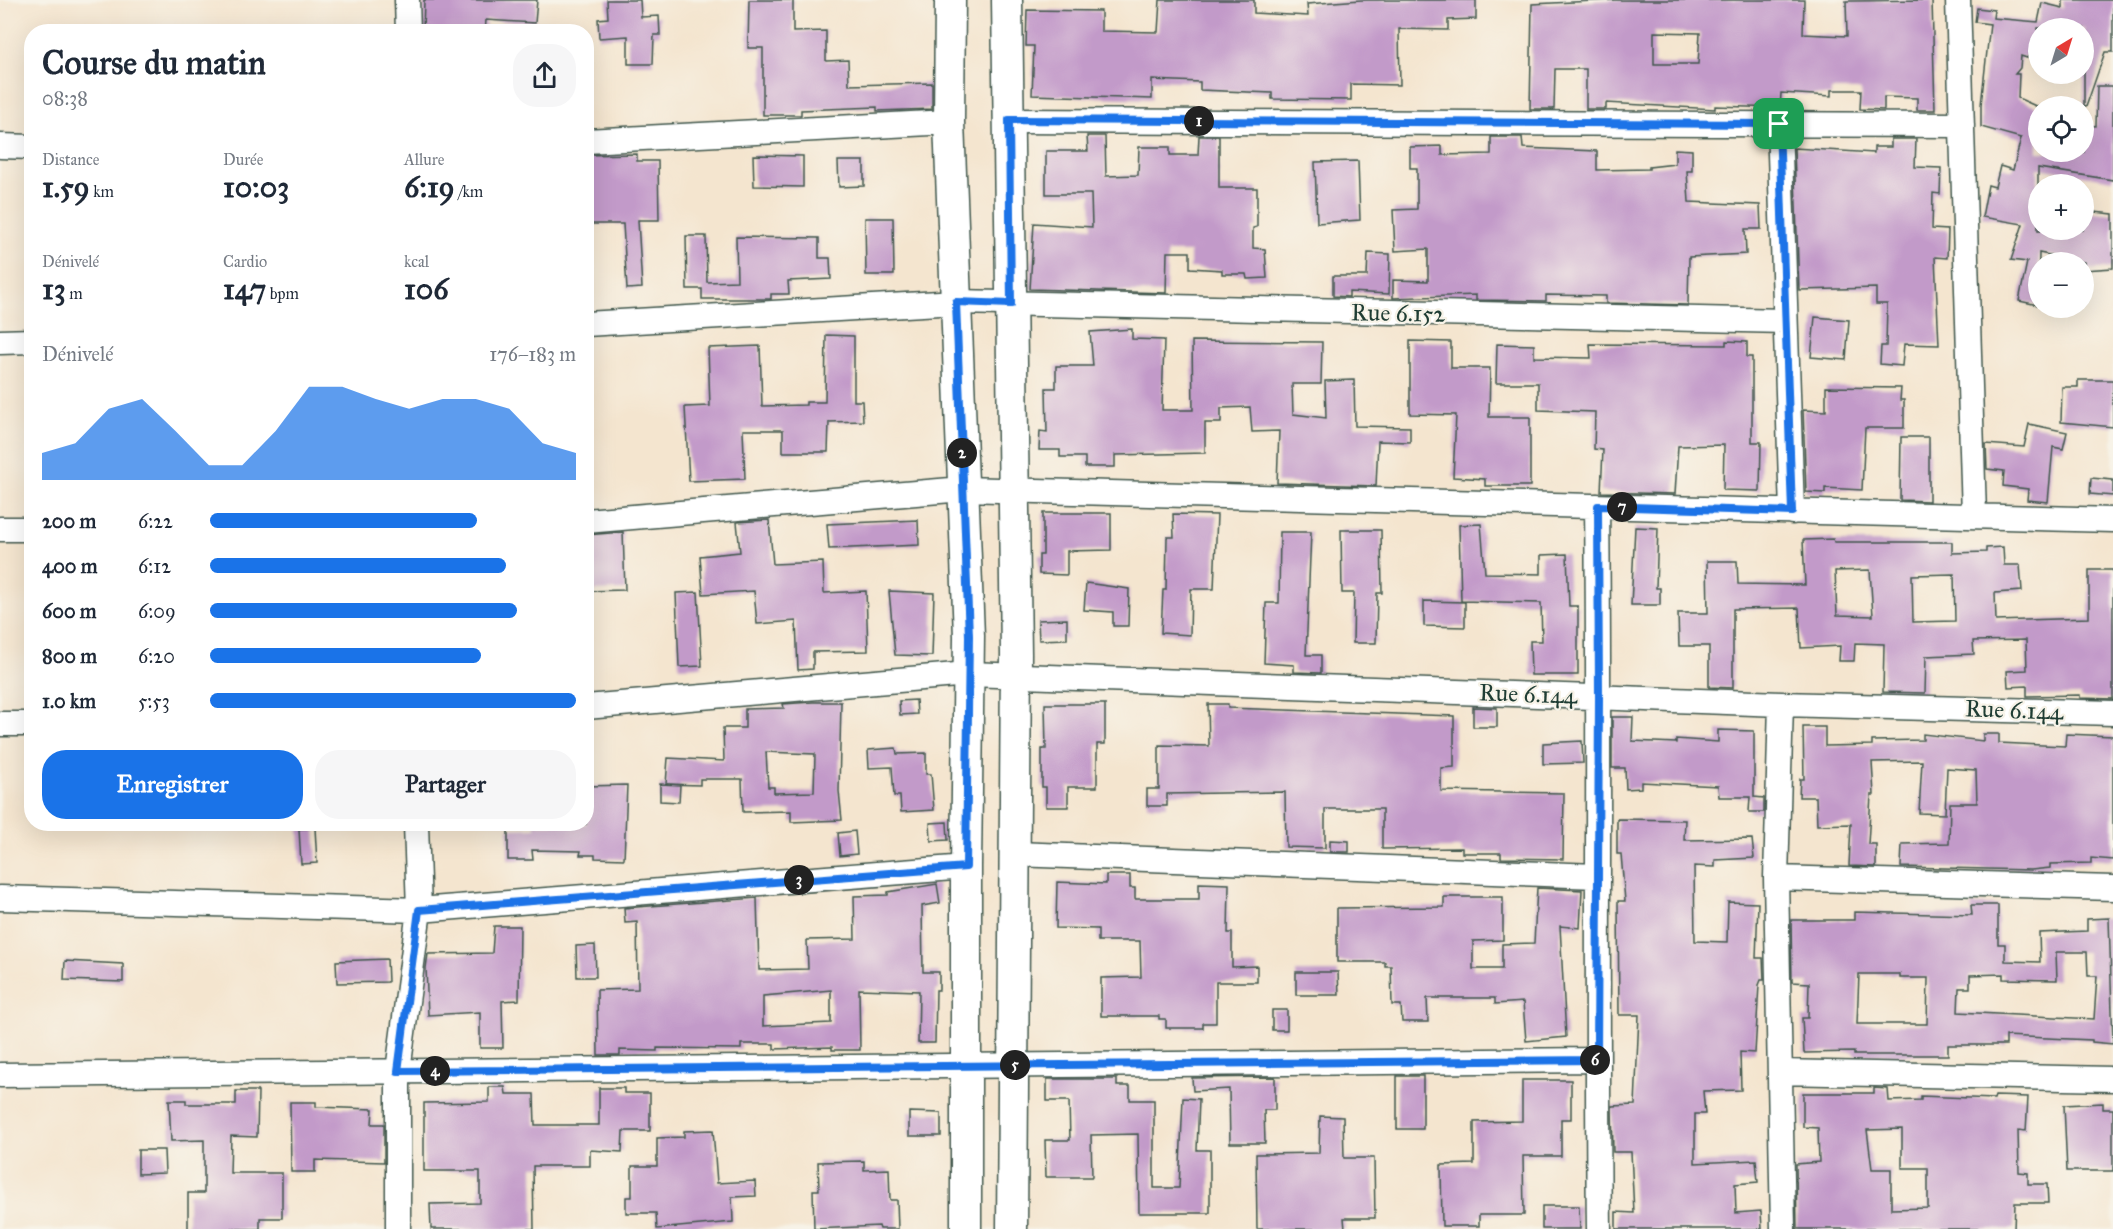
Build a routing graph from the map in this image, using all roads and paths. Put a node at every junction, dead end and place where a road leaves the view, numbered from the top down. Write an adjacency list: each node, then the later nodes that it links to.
1 (406, 0): 5 (street)
2 (950, 0): 7 (main road)
3 (1007, 0): 6 (main road)
4 (1958, 0): 9 (street)
5 (408, 24)
6 (1009, 120): 8 (street); 14 (main road)
7 (949, 122): 10 (street); 13 (main road)
8 (1779, 124): 9 (street); 15 (street)
9 (1962, 125): 23 (street)
10 (594, 141)
11 (0, 146): 12 (street)
12 (24, 147)
13 (956, 302): 14 (street, Rue 6.152); 16 (street, Rue 6.152); 19 (main road)
14 (1011, 304): 15 (street, Rue 6.152); 20 (main road)
15 (1785, 321): 22 (street)
16 (594, 324)
17 (24, 341): 18 (street)
18 (0, 342)
19 (963, 489): 20 (street); 24 (street); 28 (main road)
20 (1014, 489): 21 (street); 29 (main road)
21 (1598, 506): 22 (street); 30 (street)
22 (1792, 512): 23 (street)
23 (1974, 515): 25 (street)
24 (594, 520)
25 (2113, 520)
26 (0, 529): 27 (street)
27 (24, 529)
28 (968, 674): 29 (street, Rue 6.144); 32 (street, Rue 6.144); 38 (main road)
29 (1016, 676): 30 (street, Rue 6.144); 37 (main road)
30 (1599, 697): 31 (street, Rue 6.144); 39 (street)
31 (1781, 704): 33 (street, Rue 6.144); 40 (street)
32 (594, 706)
33 (2113, 713)
34 (0, 724): 35 (street)
35 (24, 724)
36 (416, 831): 43 (street)
37 (1015, 854): 39 (street); 45 (main road)
38 (966, 867): 43 (street); 46 (main road)
39 (1597, 876): 44 (street)
40 (1776, 878): 41 (street); 48 (street)
41 (2113, 888)
42 (0, 898): 43 (street)
43 (419, 910): 47 (street)
44 (1597, 1060): 45 (street); 54 (street)
45 (1014, 1065): 46 (street); 53 (main road)
46 (967, 1066): 47 (street); 52 (main road)
47 (398, 1071): 49 (street); 51 (street)
48 (1780, 1072): 50 (street); 55 (street)
49 (0, 1075)
50 (2113, 1079)
51 (398, 1229)
52 (966, 1229)
53 (1012, 1229)
54 (1599, 1229)
55 (1783, 1229)

